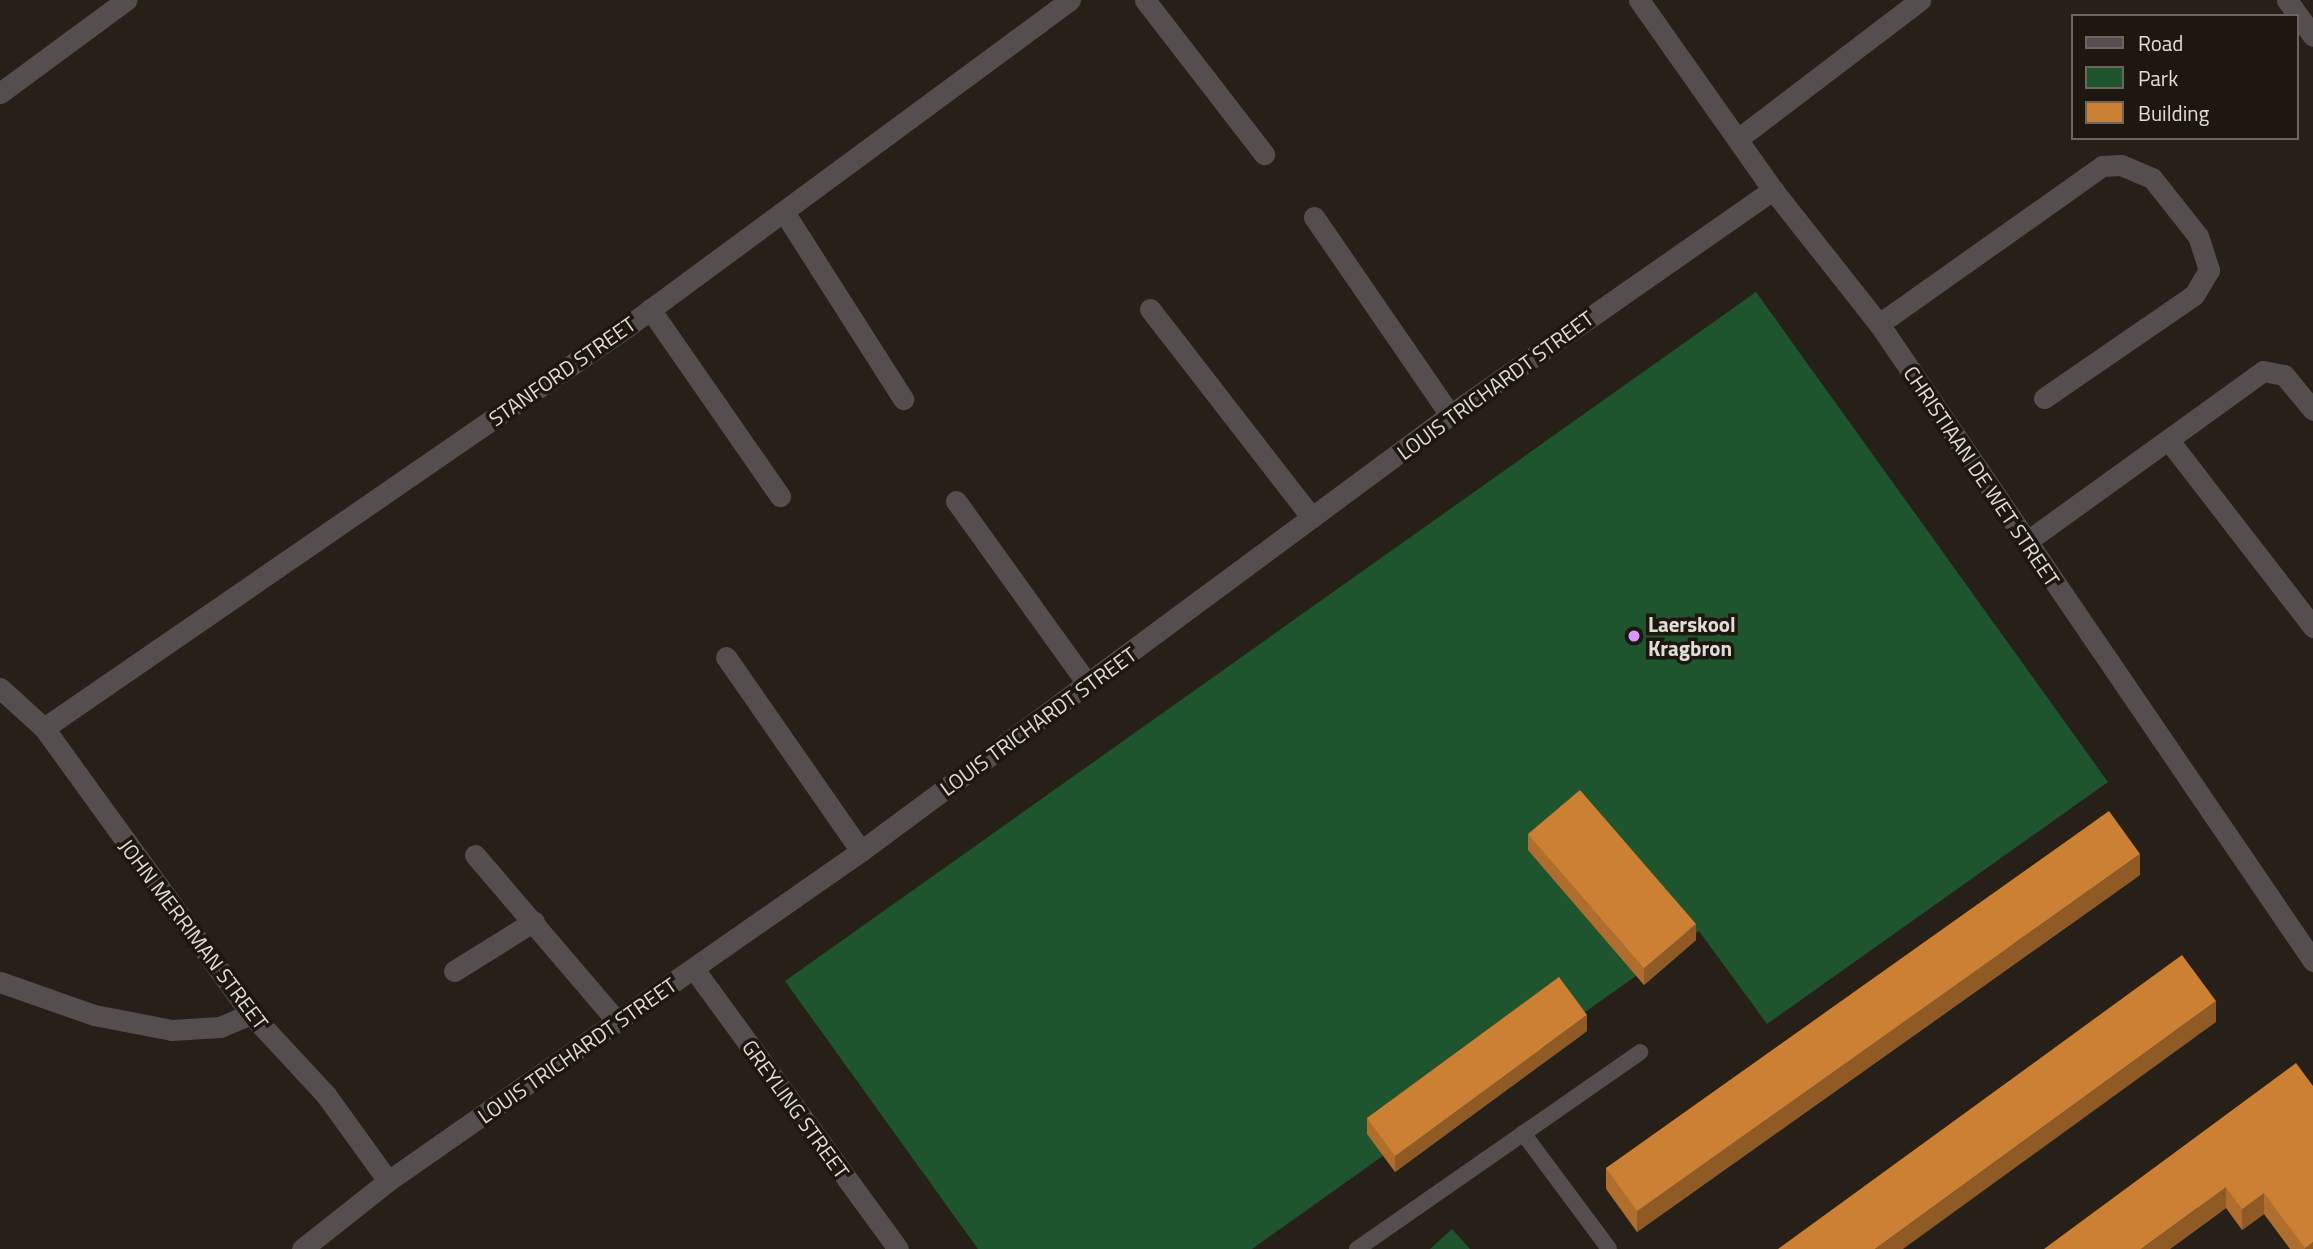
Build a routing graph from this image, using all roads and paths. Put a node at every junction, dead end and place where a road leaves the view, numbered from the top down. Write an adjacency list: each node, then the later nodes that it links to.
1 (126, 0): 8 (street)
2 (1070, 0): 12 (street, STANFORD STREET)
3 (1145, 0): 10 (street)
4 (1639, 0): 9 (street, CHRISTIAAN DE WET STREET)
5 (1920, 0): 9 (street)
6 (2299, 17): 7 (street)
7 (2313, 36)
8 (0, 93)
9 (1740, 138): 11 (street, CHRISTIAAN DE WET STREET)
10 (1264, 154)
11 (1773, 190): 16 (street, CHRISTIAAN DE WET STREET); 20 (street, LOUIS TRICHARDT STREET)
12 (784, 212): 14 (street, STANFORD STREET); 18 (street)
13 (1314, 217): 20 (street)
14 (650, 309): 22 (street); 30 (street, STANFORD STREET)
15 (1150, 309): 24 (street)
16 (1879, 324): 17 (street); 25 (street, CHRISTIAAN DE WET STREET)
17 (2044, 398)
18 (903, 399)
19 (2313, 410): 21 (street)
20 (1450, 415): 24 (street, LOUIS TRICHARDT STREET)
21 (2170, 442): 25 (street); 26 (street)
22 (780, 496)
23 (956, 501): 28 (street)
24 (1312, 518): 28 (street, LOUIS TRICHARDT STREET)
25 (2026, 542): 34 (street, CHRISTIAAN DE WET STREET)
26 (2313, 627)
27 (726, 657): 31 (street)
28 (1087, 683): 31 (street, LOUIS TRICHARDT STREET)
29 (0, 688): 30 (street, JOHN MERRIMAN STREET)
30 (44, 728): 38 (street, JOHN MERRIMAN STREET)
31 (861, 851): 35 (street, LOUIS TRICHARDT STREET)
32 (475, 855): 33 (street)
33 (534, 921): 36 (street); 39 (street)
34 (2313, 961)
35 (694, 970): 39 (street, LOUIS TRICHARDT STREET); 44 (street, GREYLING STREET)
36 (454, 971)
37 (0, 982): 38 (street)
38 (251, 1014): 42 (street, JOHN MERRIMAN STREET)
39 (617, 1021): 42 (street, LOUIS TRICHARDT STREET)
40 (1640, 1052): 41 (lane)
41 (1524, 1133): 45 (lane); 46 (lane)
42 (388, 1181): 43 (street, LOUIS TRICHARDT STREET)
43 (302, 1249)
44 (898, 1249)
45 (1357, 1249)
46 (1609, 1249)

